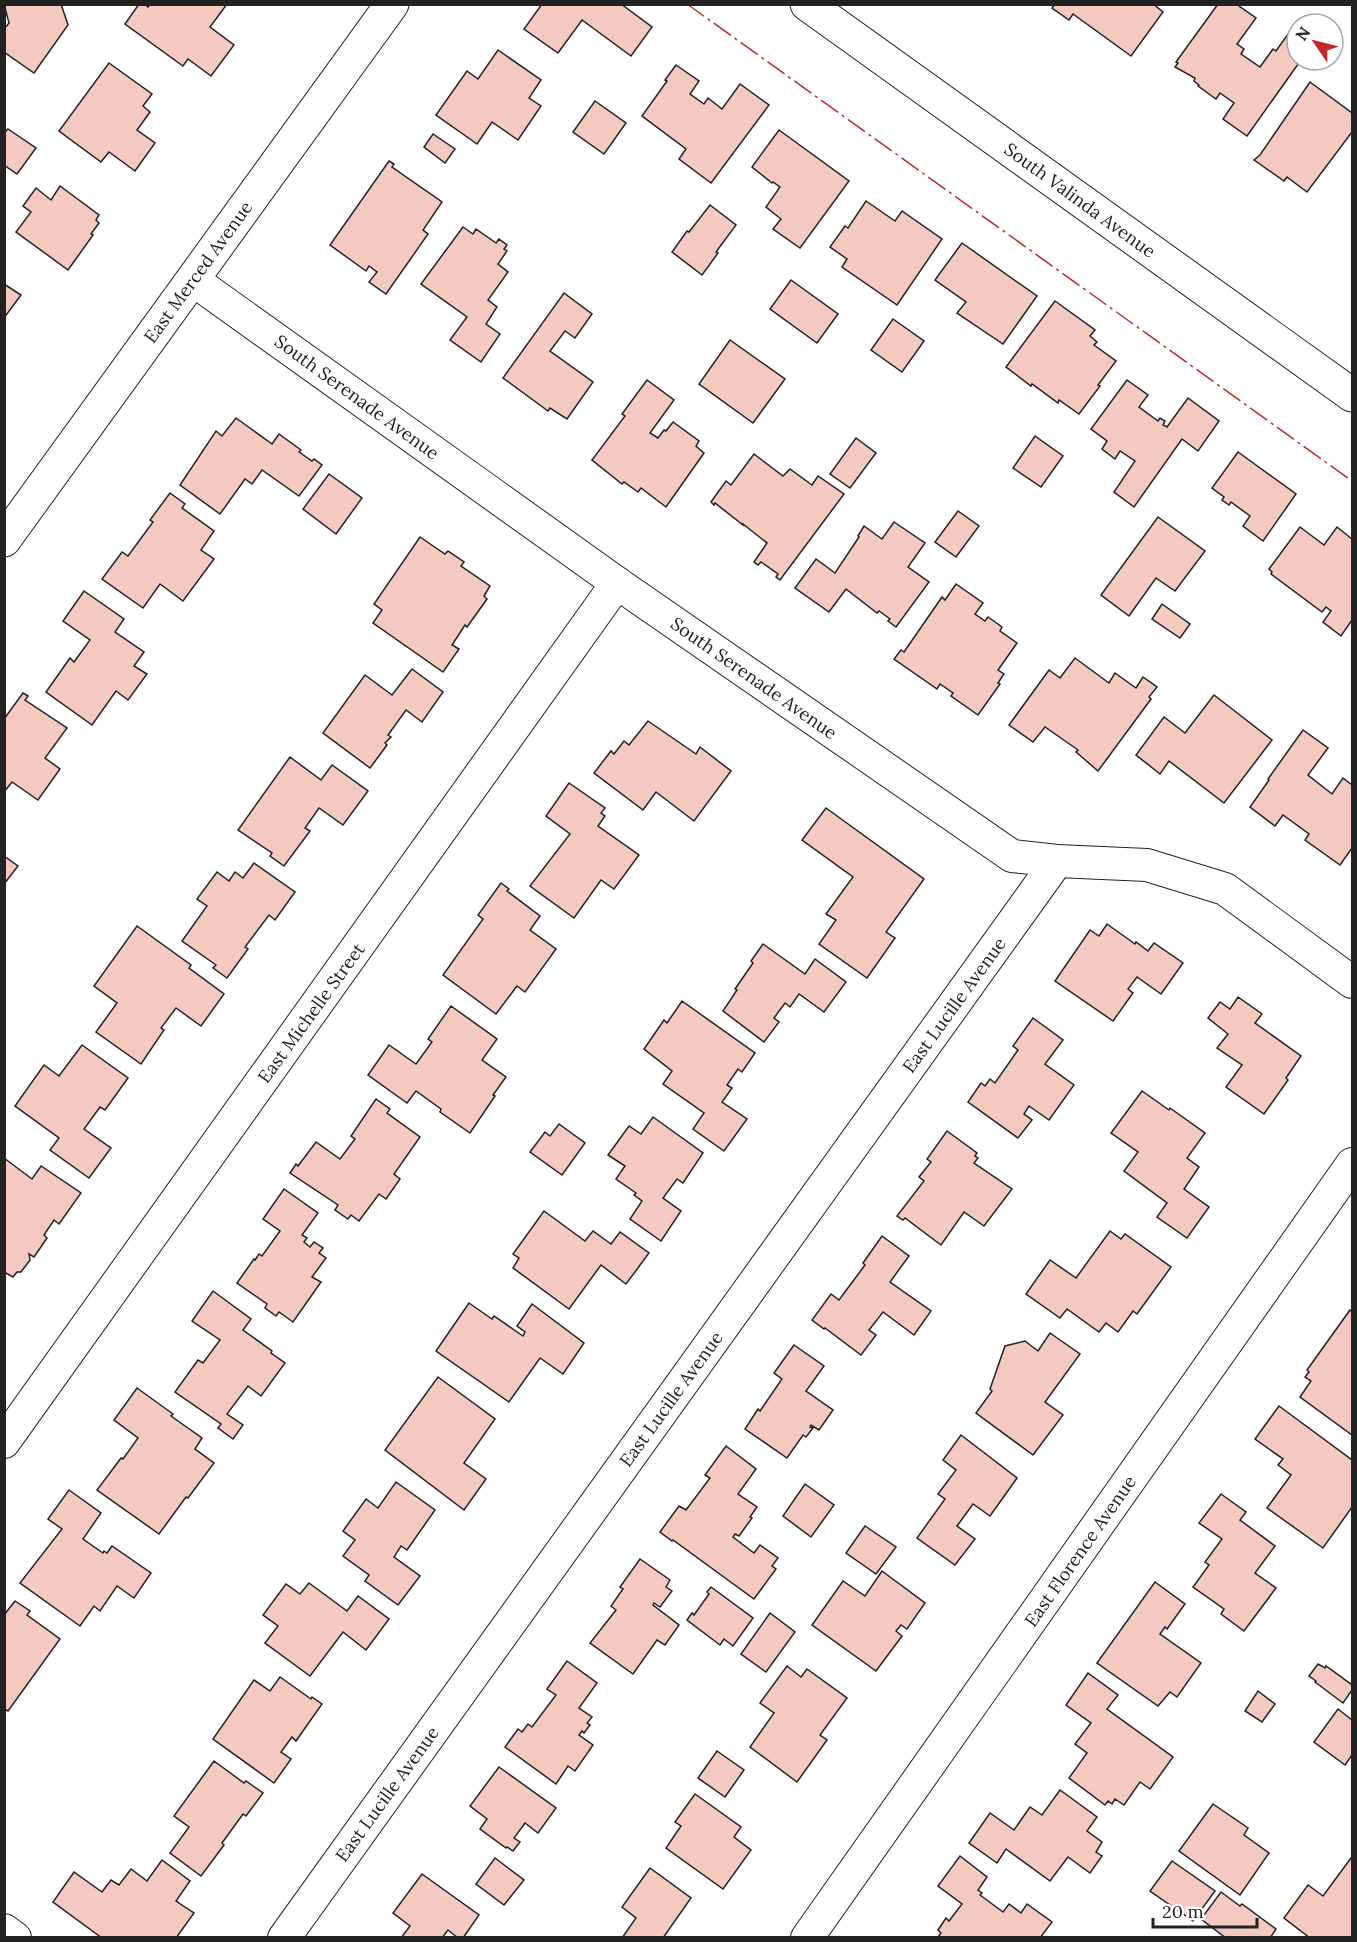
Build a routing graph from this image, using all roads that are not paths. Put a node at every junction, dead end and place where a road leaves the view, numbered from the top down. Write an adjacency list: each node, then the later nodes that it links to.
1 (392, 4): 3 (main road, East Merced Avenue)
2 (807, 4): 4 (main road, South Valinda Avenue)
3 (193, 280): 5 (main road, East Merced Avenue); 6 (street, South Serenade Avenue)
4 (1353, 395)
5 (4, 540)
6 (617, 583): 7 (street, South Serenade Avenue); 10 (street, East Michelle Street)
7 (1057, 861): 8 (street, South Serenade Avenue); 13 (street, East Lucille Avenue)
8 (1353, 982)
9 (1353, 1164): 14 (street, East Florence Avenue)
10 (4, 1442)
11 (4, 1930): 12 (street)
12 (15, 1938)
13 (284, 1938)
14 (807, 1938)

